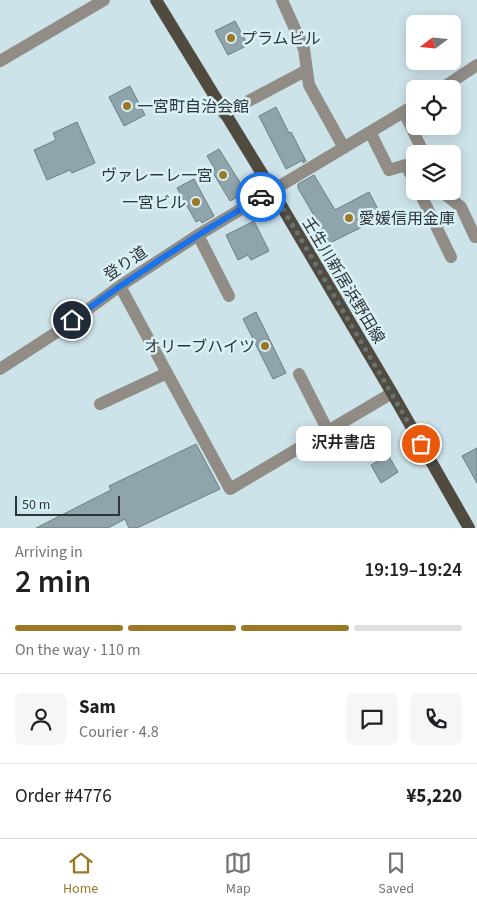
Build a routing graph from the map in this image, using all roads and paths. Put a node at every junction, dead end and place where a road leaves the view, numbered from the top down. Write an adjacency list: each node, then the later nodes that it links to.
1 (104, 0): 4 (street)
2 (156, 0): 9 (main road, 壬生川新居浜野田線)
3 (282, 0): 6 (street)
4 (0, 61)
5 (477, 65): 7 (street)
6 (307, 70): 9 (street); 11 (street)
7 (454, 80)
8 (406, 111): 10 (street, 登り道)
9 (224, 114): 13 (main road, 壬生川新居浜野田線)
10 (370, 132): 11 (street, 登り道); 12 (street)
11 (344, 148): 13 (street, 登り道)
12 (406, 165)
13 (272, 190): 16 (street, 登り道); 24 (main road, 壬生川新居浜野田線)
14 (423, 200): 18 (street)
15 (452, 200): 17 (street)
16 (198, 234): 19 (street, 登り道); 20 (street)
17 (477, 235)
18 (451, 257)
19 (120, 286): 21 (street, 登り道); 22 (street)
20 (229, 296)
21 (0, 369)
22 (168, 373): 25 (street); 26 (street)
23 (299, 374): 26 (street)
24 (392, 393): 26 (street); 27 (main road, 壬生川新居浜野田線)
25 (100, 404)
26 (328, 431)
27 (469, 528)

